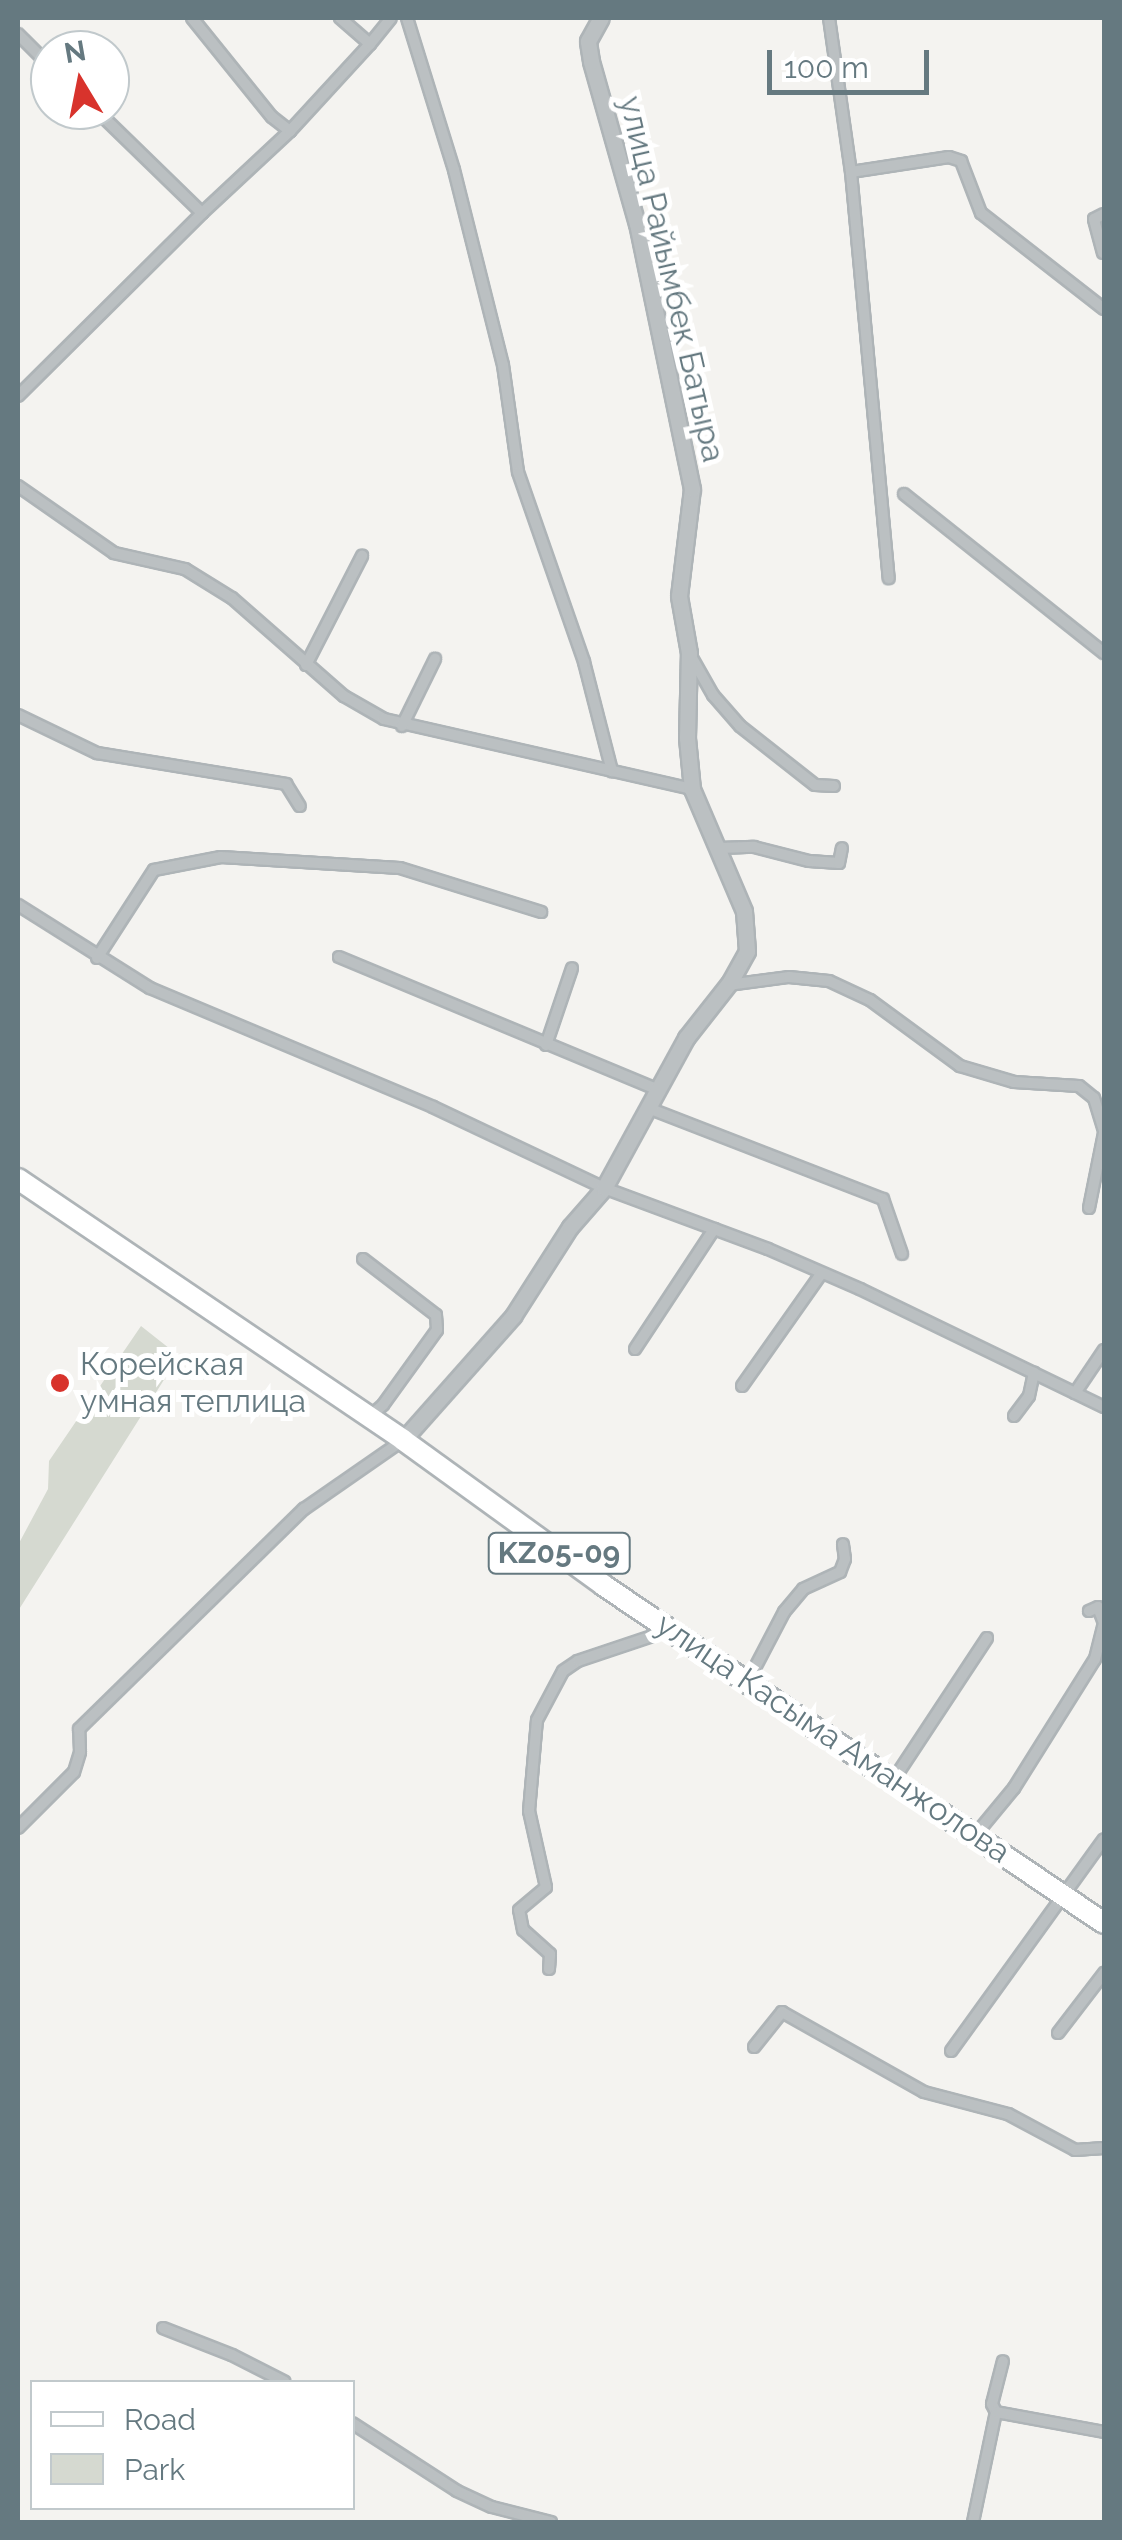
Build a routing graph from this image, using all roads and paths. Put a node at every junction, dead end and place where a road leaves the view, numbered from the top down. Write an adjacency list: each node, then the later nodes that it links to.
1 (192, 18): 9 (street)
2 (340, 18): 7 (street)
3 (391, 18): 7 (street)
4 (407, 18): 26 (street)
5 (601, 18): 20 (street, улица Райымбек Батыра)
6 (829, 18): 10 (street)
7 (370, 44): 9 (street)
8 (117, 130): 11 (street)
9 (290, 131): 11 (street)
10 (851, 172): 14 (street); 19 (street)
11 (202, 213): 15 (street)
12 (1104, 214): 13 (street)
13 (1103, 253)
14 (1104, 308)
15 (18, 396)
16 (18, 486): 23 (street)
17 (904, 494): 21 (street)
18 (362, 556): 23 (street)
19 (889, 578)
20 (688, 653): 27 (street); 28 (street, улица Райымбек Батыра)
21 (1104, 653)
22 (435, 660): 25 (street)
23 (306, 665): 25 (street)
24 (18, 715): 29 (street)
25 (402, 726): 26 (street)
26 (612, 772): 28 (street)
27 (834, 786)
28 (692, 789): 30 (street, улица Райымбек Батыра)
29 (300, 806)
30 (719, 848): 31 (street); 37 (street, улица Райымбек Батыра)
31 (842, 848)
32 (18, 905): 35 (street)
33 (541, 912): 35 (street)
34 (339, 957): 38 (street)
35 (97, 958): 43 (street)
36 (572, 968): 38 (street)
37 (728, 985): 39 (street, улица Райымбек Батыра); 41 (street)
38 (546, 1046): 39 (street)
39 (658, 1090): 40 (street, улица Райымбек Батыра)
40 (648, 1108): 43 (street, улица Райымбек Батыра); 46 (street)
41 (1104, 1132): 44 (street)
42 (18, 1179): 57 (main road, улица Касыма Аманжолова / KZ05-09)
43 (604, 1188): 45 (street); 58 (street, улица Райымбек Батыра)
44 (1089, 1208)
45 (714, 1229): 48 (street); 49 (street)
46 (902, 1254)
47 (363, 1259): 57 (street)
48 (821, 1274): 52 (street); 53 (street)
49 (635, 1349)
50 (1104, 1350): 51 (street)
51 (1100, 1362): 54 (street)
52 (1034, 1373): 54 (street); 56 (street)
53 (742, 1386)
54 (1075, 1393): 55 (street)
55 (1104, 1408)
56 (1014, 1416)
57 (368, 1417): 58 (main road, улица Касыма Аманжолова / KZ05-09)
58 (403, 1440): 61 (main road, улица Касыма Аманжолова / KZ05-09); 65 (street, улица Райымбек Батыра)
59 (843, 1544): 63 (street)
60 (1089, 1611): 66 (street)
61 (670, 1630): 63 (main road, улица Касыма Аманжолова / KZ05-09); 70 (street)
62 (987, 1638): 64 (street)
63 (748, 1682): 64 (main road, улица Касыма Аманжолова / KZ05-09)
64 (894, 1779): 66 (main road, улица Касыма Аманжолова / KZ05-09)
65 (18, 1828)
66 (976, 1834): 68 (main road, улица Касыма Аманжолова / KZ05-09)
67 (1104, 1840): 68 (street)
68 (1066, 1894): 69 (main road, улица Касыма Аманжолова / KZ05-09); 74 (street)
69 (1104, 1922)
70 (549, 1969)
71 (1104, 1973): 72 (street)
72 (1058, 2033)
73 (754, 2047): 75 (street)
74 (951, 2051)
75 (1104, 2148)
76 (162, 2328): 78 (street)
77 (1003, 2362): 79 (street)
78 (281, 2380)
79 (996, 2412): 81 (street); 83 (street)
80 (355, 2426): 82 (street)
81 (1104, 2432)
82 (551, 2522)
83 (974, 2522)

